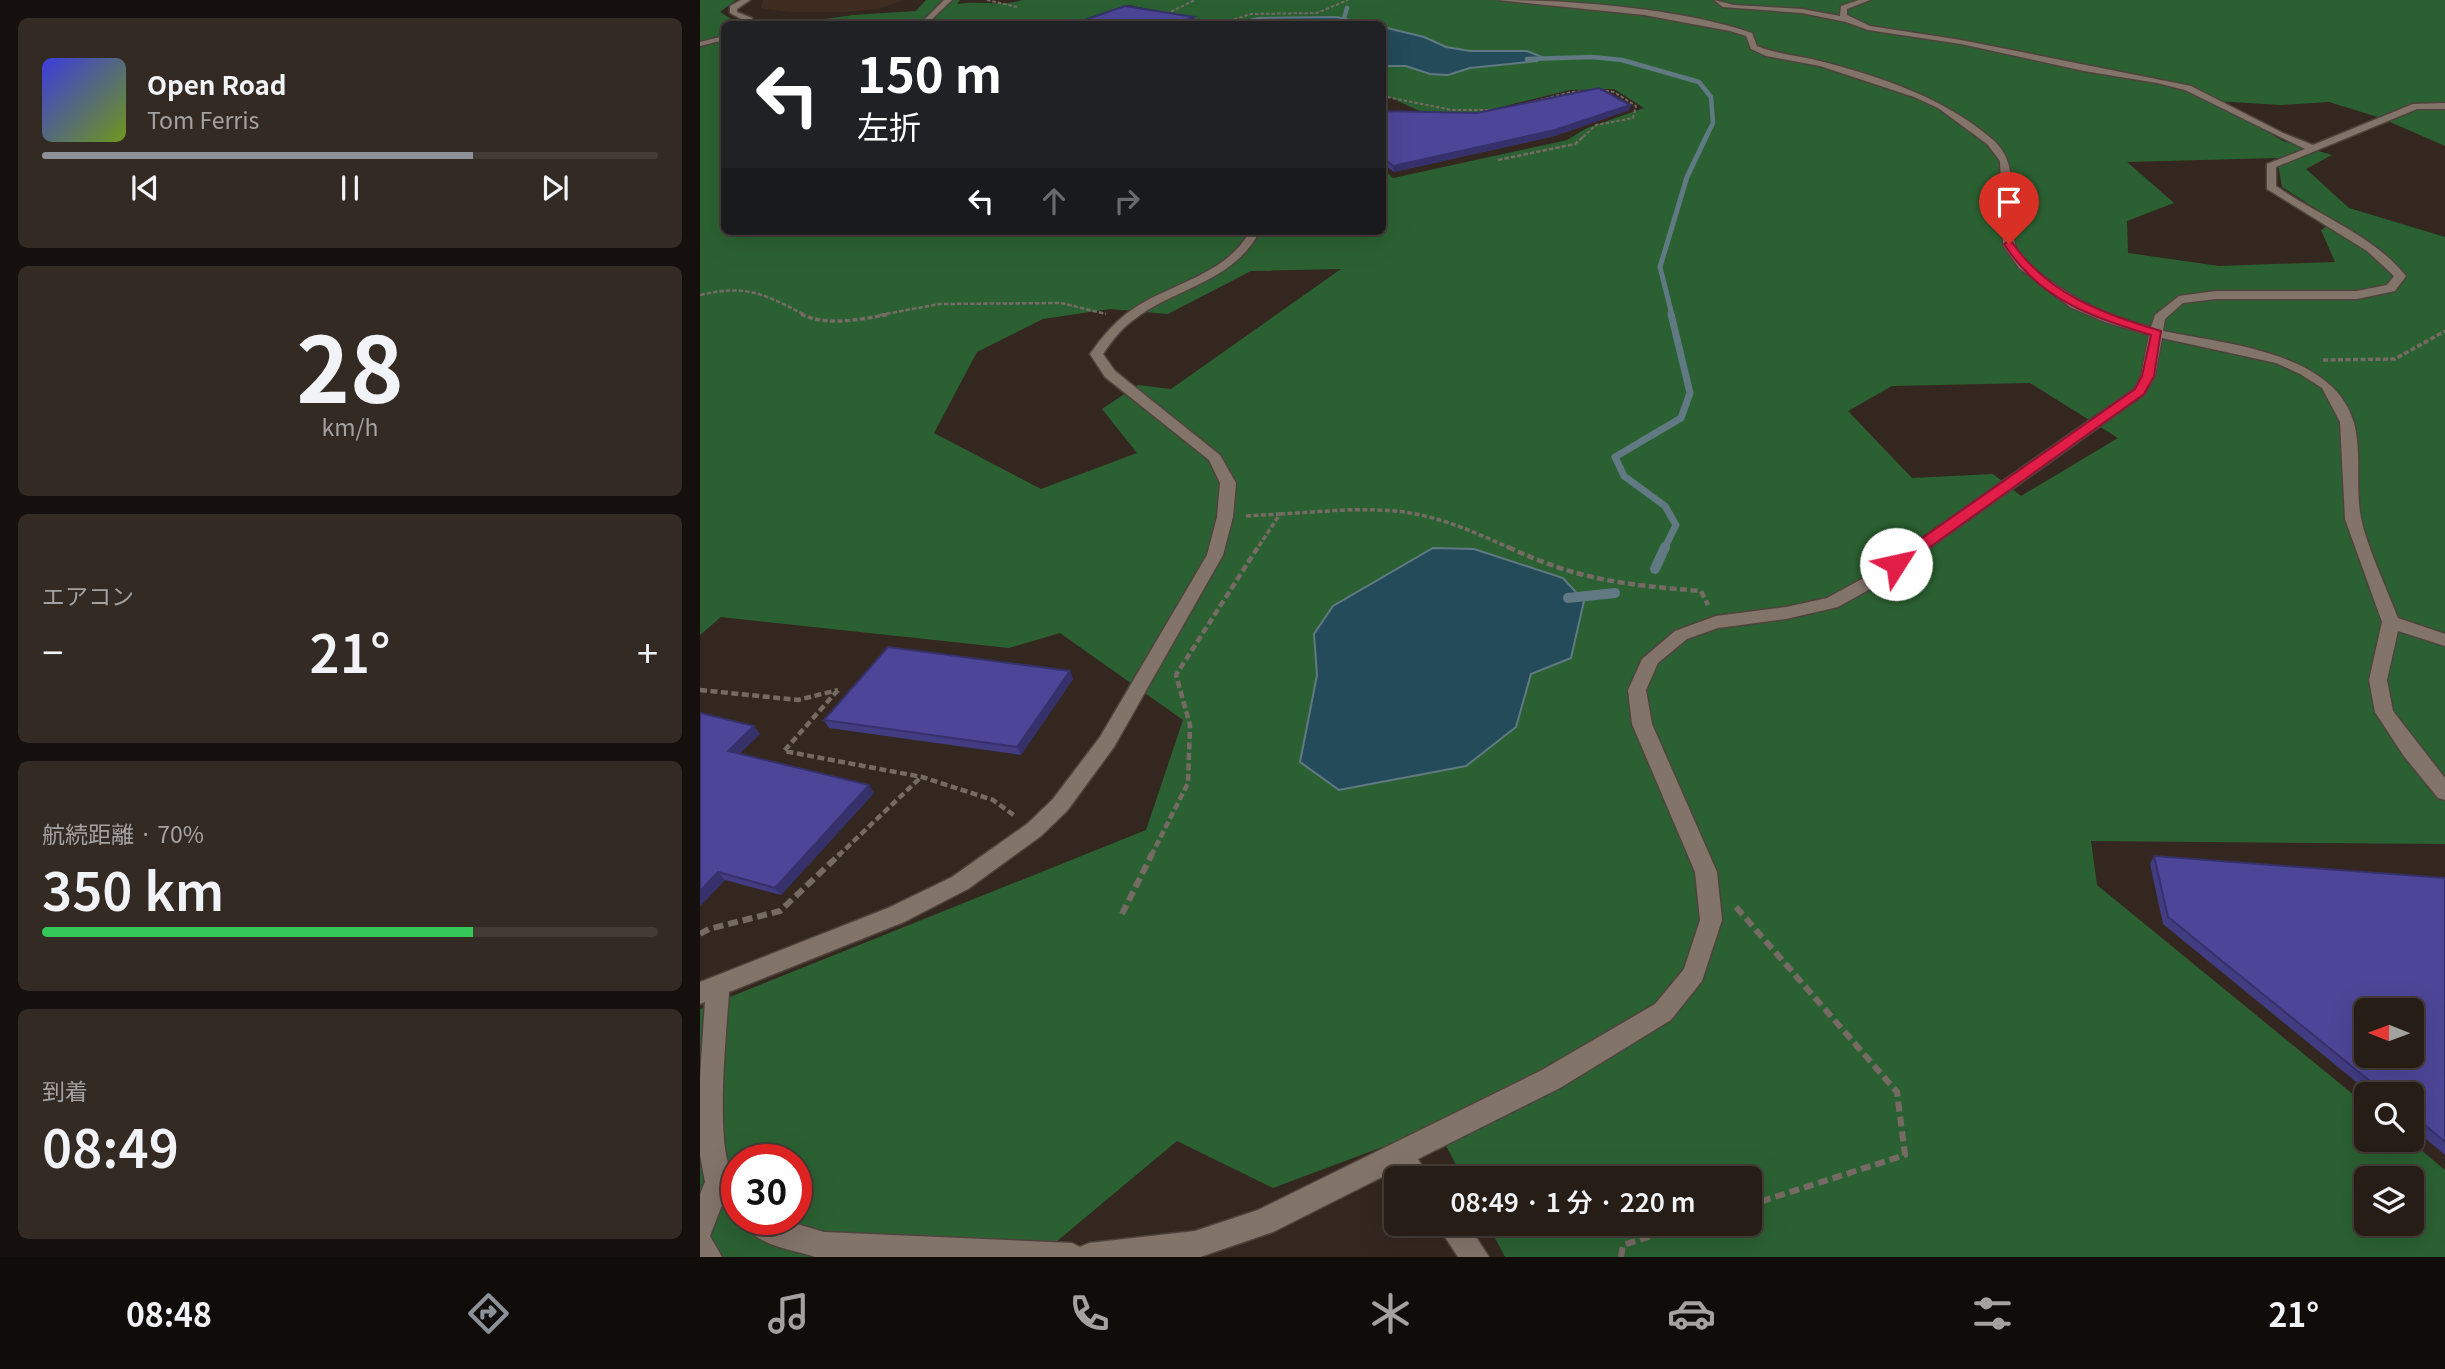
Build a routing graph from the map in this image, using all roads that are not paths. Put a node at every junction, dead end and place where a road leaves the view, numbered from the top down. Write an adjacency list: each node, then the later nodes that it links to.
1 (747, 0): 8 (street)
2 (948, 0): 9 (street)
3 (1502, 0): 6 (street)
4 (1717, 0): 7 (street)
5 (1866, 0): 7 (street)
6 (1578, 2): 15 (street)
7 (1848, 20): 13 (street)
8 (750, 21)
9 (926, 21)
10 (721, 39): 11 (street)
11 (700, 44)
12 (2445, 106): 13 (street)
13 (2312, 148): 15 (street)
14 (1253, 235): 19 (street)
15 (2157, 333): 16 (street); 20 (street)
16 (2391, 622): 17 (street); 18 (street)
17 (2445, 640)
18 (2445, 792)
19 (709, 990): 22 (street)
20 (1398, 1155): 21 (street); 30 (street)
21 (1407, 1166)
22 (721, 1172)
23 (721, 1199): 24 (street)
24 (700, 1227)
25 (789, 1235): 29 (street)
26 (1460, 1236): 31 (street)
27 (700, 1245): 28 (street)
28 (708, 1257)
29 (1072, 1257)
30 (1090, 1257)
31 (1475, 1257)

